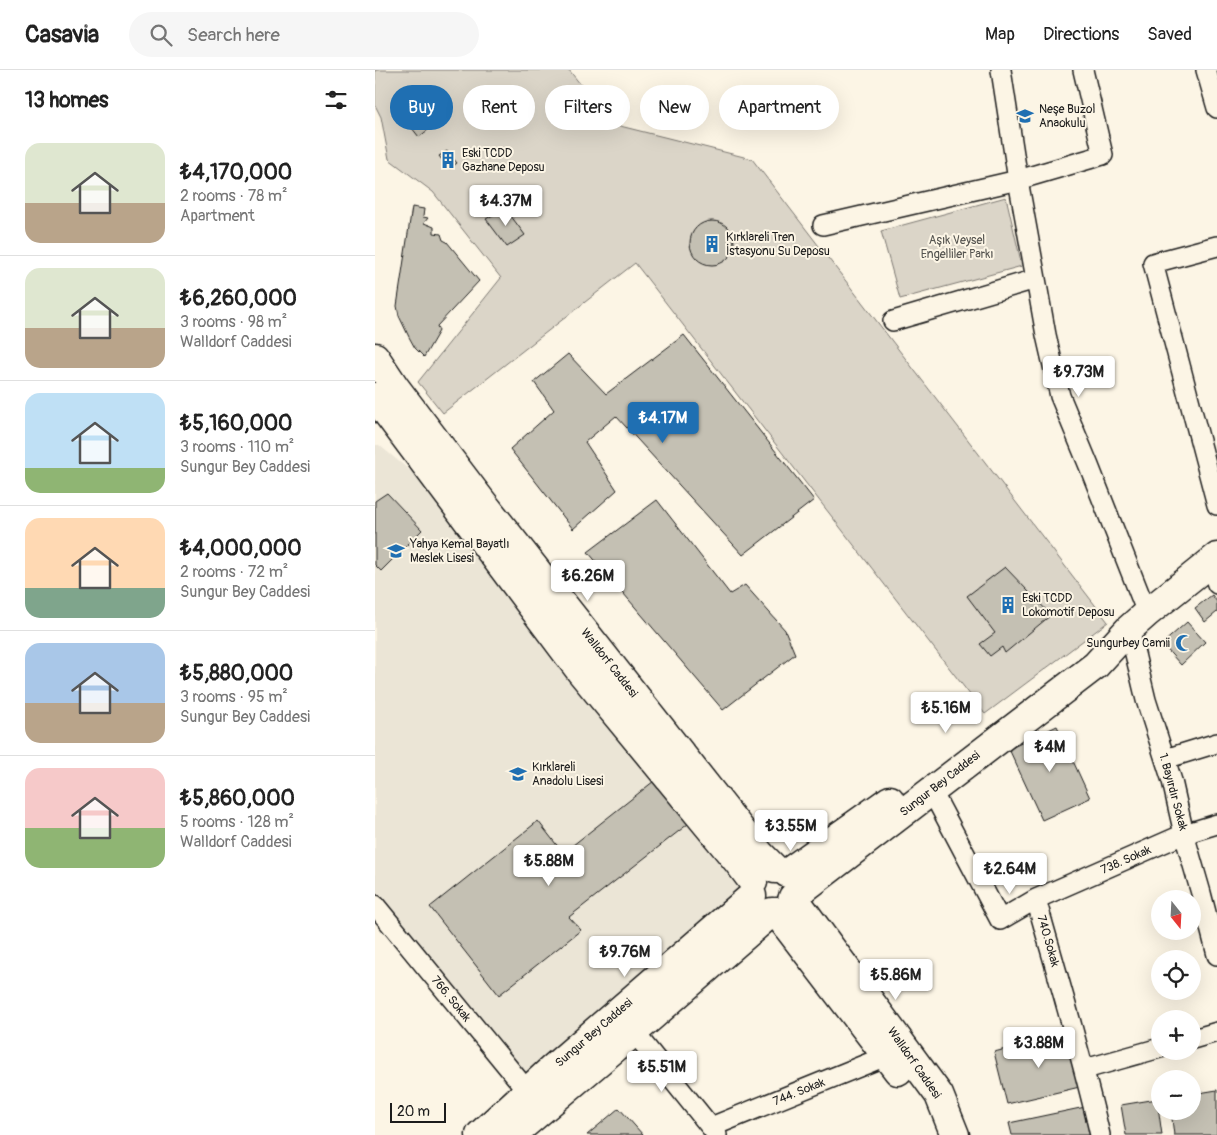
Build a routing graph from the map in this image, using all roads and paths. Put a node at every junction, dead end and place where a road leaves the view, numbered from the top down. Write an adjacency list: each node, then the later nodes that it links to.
1 (1001, 70): 5 (street, 1. Bayırdır Sokak)
2 (1083, 70): 5 (street)
3 (1206, 70): 4 (street)
4 (1217, 108)
5 (1018, 180): 6 (street); 8 (street, 1. Bayırdır Sokak)
6 (823, 225)
7 (1217, 246): 12 (street)
8 (1036, 279): 9 (street); 14 (street, 1. Bayırdır Sokak)
9 (893, 321)
10 (375, 357): 20 (main road, Walldorf Caddesi)
11 (375, 397): 20 (main road, Walldorf Caddesi)
12 (1217, 506)
13 (1215, 568): 14 (main road, Sungur Bey Caddesi)
14 (1138, 621): 16 (street, 1. Bayırdır Sokak); 17 (main road, Sungur Bey Caddesi); 20 (main road, Sungur Bey Caddesi)
15 (1217, 743): 16 (street)
16 (1165, 759): 19 (street, 1. Bayırdır Sokak)
17 (930, 792): 20 (main road, Sungur Bey Caddesi); 21 (street, 740.Sokak)
18 (1217, 824): 19 (street, 738. Sokak)
19 (1185, 834): 21 (street, 738. Sokak); 23 (street, 1. Bayırdır Sokak)
20 (775, 893): 24 (main road, Sungur Bey Caddesi); 28 (main road, Walldorf Caddesi); 30 (main road, Sungur Bey Caddesi); 35 (main road, Walldorf Caddesi)
21 (1036, 899): 29 (street, 740.Sokak)
22 (375, 905): 30 (street, 766. Sokak)
23 (1217, 955)
24 (634, 1032): 30 (main road, Sungur Bey Caddesi); 31 (street)
25 (1217, 1032): 26 (street)
26 (1201, 1037)
27 (1151, 1051): 29 (street)
28 (887, 1056): 31 (street, 744. Sokak); 34 (main road, Walldorf Caddesi)
29 (1085, 1069): 36 (street, 740.Sokak)
30 (535, 1100): 32 (main road, Sungur Bey Caddesi); 33 (main road, Sungur Bey Caddesi)
31 (714, 1131)
32 (480, 1135)
33 (512, 1135)
34 (937, 1135)
35 (955, 1135)
36 (1100, 1135)

